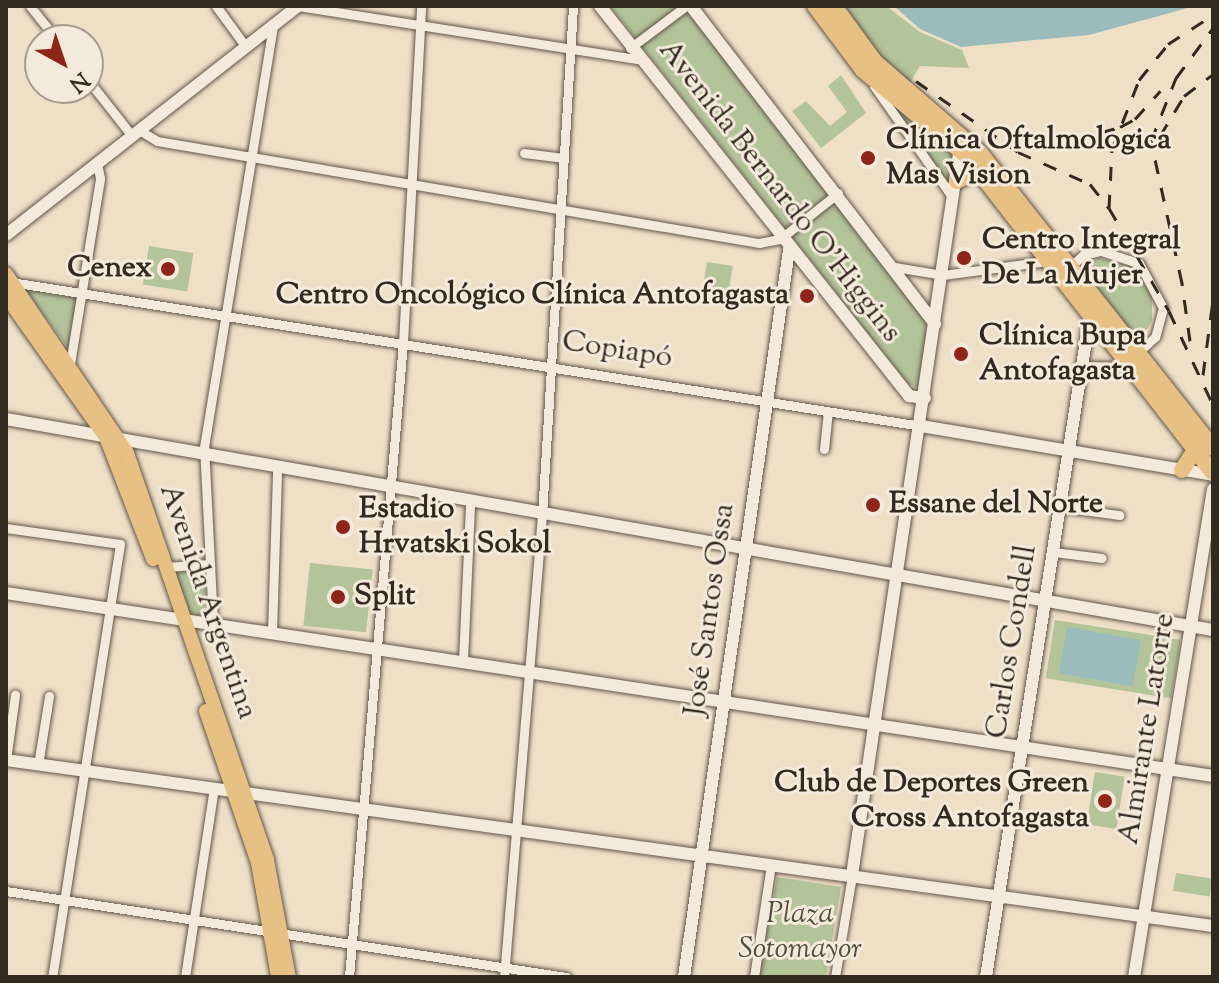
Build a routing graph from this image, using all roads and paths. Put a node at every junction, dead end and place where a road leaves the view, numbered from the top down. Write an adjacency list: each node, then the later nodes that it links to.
1 (30, 6): 10 (street)
2 (216, 6): 13 (street)
3 (298, 6): 11 (street); 12 (street)
4 (421, 6): 11 (street)
5 (573, 6): 14 (street)
6 (600, 6): 15 (street, Avenida Bernardo O'Higgins)
7 (688, 6): 15 (street); 29 (street)
8 (815, 6): 18 (highway)
9 (834, 6): 21 (highway)
10 (44, 24)
11 (420, 25): 14 (street); 28 (street)
12 (273, 26): 13 (street); 23 (street)
13 (246, 47): 20 (street)
14 (572, 47): 16 (street); 24 (street)
15 (632, 47): 16 (street); 17 (street, Avenida Bernardo O'Higgins)
16 (612, 56): 17 (street)
17 (642, 60): 33 (street, Avenida Bernardo O'Higgins)
18 (863, 70): 21 (highway); 30 (street)
19 (104, 98): 20 (street)
20 (135, 133): 23 (street); 25 (street)
21 (961, 142): 26 (highway); 27 (street); 36 (highway)
22 (524, 153): 24 (street)
23 (254, 158): 28 (street); 40 (street)
24 (564, 158): 31 (street)
25 (97, 164): 32 (street); 39 (street)
26 (978, 170): 27 (highway); 34 (highway)
27 (957, 181): 30 (street)
28 (413, 185): 31 (street); 43 (street)
29 (838, 193): 33 (street); 35 (street)
30 (954, 199): 37 (street)
31 (561, 211): 33 (street); 47 (street)
32 (6, 235)
33 (784, 244): 48 (street, Avenida Bernardo O'Higgins); 49 (street, José Santos Ossa)
34 (1047, 261): 36 (highway); 37 (street)
35 (895, 267): 37 (street); 42 (street)
36 (1067, 274): 41 (highway); 44 (highway); 44 (street)
37 (943, 275): 42 (street)
38 (8, 284): 39 (street, Copiapó); 45 (main road, Avenida Argentina); 53 (main road, Avenida Argentina)
39 (82, 292): 40 (street, Copiapó); 45 (street)
40 (227, 315): 43 (street, Copiapó); 58 (street)
41 (1090, 315): 44 (highway); 46 (street, Carlos Condell)
42 (935, 324): 48 (street)
43 (403, 342): 47 (street, Copiapó); 62 (street)
44 (1131, 360): 46 (street); 54 (highway); 57 (highway)
45 (70, 364): 53 (main road, Avenida Argentina)
46 (1084, 366): 56 (street, Carlos Condell)
47 (549, 367): 49 (street, Copiapó); 68 (street)
48 (925, 398): 52 (street)
49 (767, 403): 50 (street, Copiapó); 71 (street, José Santos Ossa)
50 (828, 412): 52 (street, Copiapó); 55 (street)
51 (6, 419): 53 (street)
52 (921, 426): 56 (street, Copiapó); 76 (street)
53 (113, 438): 58 (street); 64 (main road, Avenida Argentina); 75 (main road, Avenida Argentina)
54 (1213, 448)
55 (824, 449)
56 (1070, 450): 60 (street, Copiapó); 66 (street, Carlos Condell)
57 (1195, 450): 60 (highway); 61 (highway)
58 (204, 456): 59 (street); 74 (street)
59 (277, 469): 62 (street); 84 (street)
60 (1182, 470): 61 (street, Copiapó)
61 (1213, 474)
62 (389, 488): 65 (street); 85 (street)
63 (1213, 489): 82 (street, Almirante Latorre)
64 (130, 490): 67 (street); 80 (main road, Avenida Argentina)
65 (470, 503): 68 (street); 86 (street)
66 (1061, 507): 69 (street); 72 (street, Carlos Condell)
67 (126, 513)
68 (542, 515): 71 (street); 87 (street)
69 (1119, 515)
70 (6, 528): 79 (street)
71 (746, 551): 76 (street); 90 (street, José Santos Ossa)
72 (1054, 552): 73 (street); 78 (street, Carlos Condell)
73 (1102, 558)
74 (209, 564): 75 (street); 81 (street)
75 (166, 567): 80 (main road, Avenida Argentina)
76 (898, 576): 78 (street); 91 (street)
77 (6, 593): 79 (street)
78 (1046, 602): 82 (street); 92 (street, Carlos Condell)
79 (110, 608): 80 (street); 96 (street)
80 (178, 618): 81 (street); 99 (main road, Avenida Argentina)
81 (213, 623): 84 (street)
82 (1191, 626): 83 (street); 95 (street, Almirante Latorre)
83 (1213, 630)
84 (272, 632): 85 (street)
85 (375, 648): 86 (street); 100 (street)
86 (463, 660): 87 (street)
87 (528, 670): 90 (street); 101 (street)
88 (15, 695): 93 (street)
89 (49, 696): 94 (street)
90 (724, 701): 91 (street); 102 (street, José Santos Ossa)
91 (875, 723): 92 (street); 104 (street)
92 (1023, 745): 95 (street); 106 (street, Carlos Condell)
93 (6, 760): 94 (street)
94 (38, 765): 96 (street)
95 (1168, 769): 97 (street); 108 (street, Almirante Latorre)
96 (84, 771): 98 (street); 107 (street)
97 (1213, 776)
98 (214, 788): 99 (street); 109 (street)
99 (241, 792): 100 (street); 111 (main road, Avenida Argentina)
100 (364, 808): 101 (street); 112 (street)
101 (517, 829): 102 (street); 113 (street)
102 (702, 854): 103 (street); 120 (street, José Santos Ossa)
103 (771, 864): 104 (street); 121 (street)
104 (852, 875): 106 (street); 122 (street)
105 (6, 891): 107 (street)
106 (999, 896): 108 (street); 123 (street, Carlos Condell)
107 (64, 900): 109 (street); 114 (street)
108 (1144, 916): 110 (street); 124 (street, Almirante Latorre)
109 (193, 919): 111 (street); 115 (street)
110 (1213, 926)
111 (276, 932): 112 (street); 116 (main road, Avenida Argentina); 117 (main road, Avenida Argentina)
112 (353, 944): 113 (street); 118 (street)
113 (504, 972): 119 (street)
114 (52, 977)
115 (185, 977)
116 (278, 977)
117 (289, 977)
118 (349, 977)
119 (566, 977)
120 (684, 977)
121 (754, 977)
122 (835, 977)
123 (986, 977)
124 (1134, 977)

